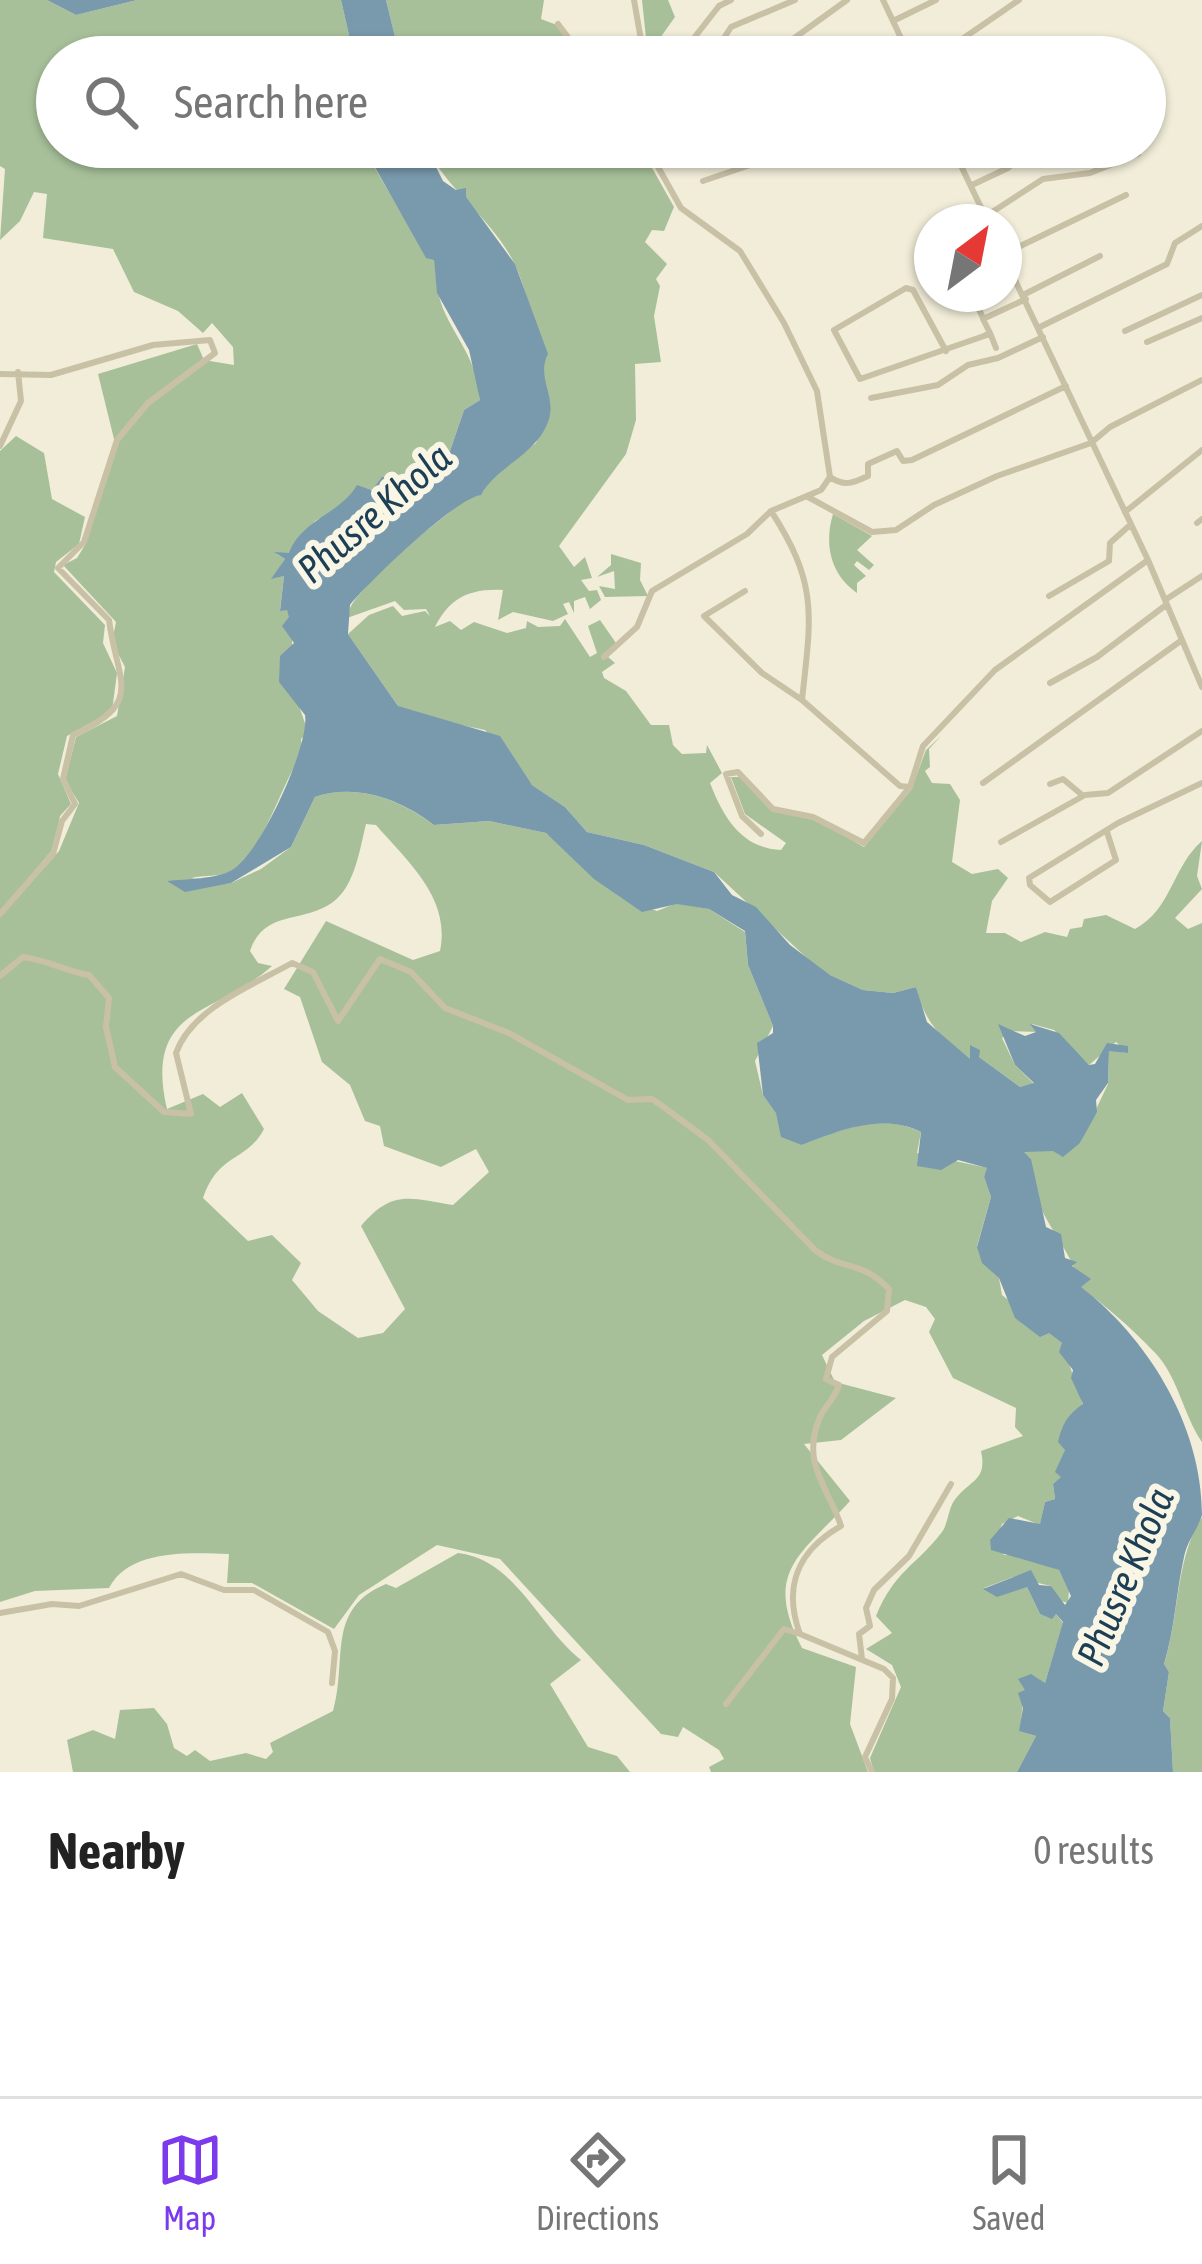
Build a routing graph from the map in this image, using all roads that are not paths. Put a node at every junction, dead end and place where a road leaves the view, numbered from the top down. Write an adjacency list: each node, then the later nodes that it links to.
1 (634, 0): 11 (street)
2 (731, 0): 12 (street)
3 (795, 0): 13 (street)
4 (848, 0): 14 (street)
5 (883, 0): 8 (street)
6 (936, 0): 8 (street)
7 (1019, 0): 16 (street)
8 (893, 20): 15 (street)
9 (558, 24): 10 (street)
10 (567, 36)
11 (640, 36)
12 (695, 36)
13 (725, 36)
14 (797, 36)
15 (900, 36)
16 (967, 36)
17 (661, 168): 51 (street)
18 (741, 168): 22 (street)
19 (963, 168): 23 (street)
20 (1009, 168): 23 (street)
21 (1103, 168): 26 (street)
22 (703, 181)
23 (972, 185): 25 (street)
24 (1126, 195): 28 (street)
25 (980, 204)
26 (1008, 204)
27 (1202, 226): 36 (street)
28 (1022, 246)
29 (1100, 256): 32 (street)
30 (1022, 291): 32 (street)
31 (1202, 295): 37 (street)
32 (1025, 297): 35 (street); 36 (street)
33 (980, 312): 35 (street)
34 (1202, 318): 40 (street)
35 (983, 319): 38 (street)
36 (1040, 327): 39 (street)
37 (1125, 331)
38 (990, 333): 41 (street); 42 (street)
39 (1043, 337): 46 (street); 47 (street)
40 (1147, 343)
41 (996, 348)
42 (946, 351): 42 (street)
43 (18, 372): 44 (street); 49 (street); 75 (street)
44 (0, 374)
45 (1202, 380): 48 (street)
46 (1066, 386): 48 (street); 51 (street)
47 (871, 398)
48 (1091, 443): 52 (street); 54 (street)
49 (0, 446)
50 (1202, 450): 54 (street)
51 (830, 478): 52 (street)
52 (807, 496): 53 (street)
53 (771, 511): 62 (street); 65 (street)
54 (1124, 513): 55 (street)
55 (1130, 525): 56 (street); 59 (street)
56 (1148, 560): 60 (street); 70 (street)
57 (1202, 576): 60 (street)
58 (746, 591): 65 (street)
59 (1049, 596)
60 (1166, 602): 61 (street); 63 (street)
61 (1182, 640): 64 (street); 67 (street)
62 (604, 657)
63 (1050, 683)
64 (1202, 687)
65 (802, 700): 70 (street)
66 (1202, 731): 71 (street)
67 (983, 783)
68 (1202, 783): 72 (street)
69 (1050, 784): 71 (street)
70 (910, 787): 73 (street)
71 (1085, 795): 74 (street)
72 (1107, 832): 72 (street)
73 (760, 835)
74 (1001, 842)
75 (0, 914)
76 (0, 976): 79 (street)
77 (951, 1484): 80 (street)
78 (0, 1613): 81 (street)
79 (800, 1634): 80 (street); 82 (street)
80 (862, 1659): 83 (street)
81 (332, 1683)
82 (726, 1703)
83 (872, 1772)

